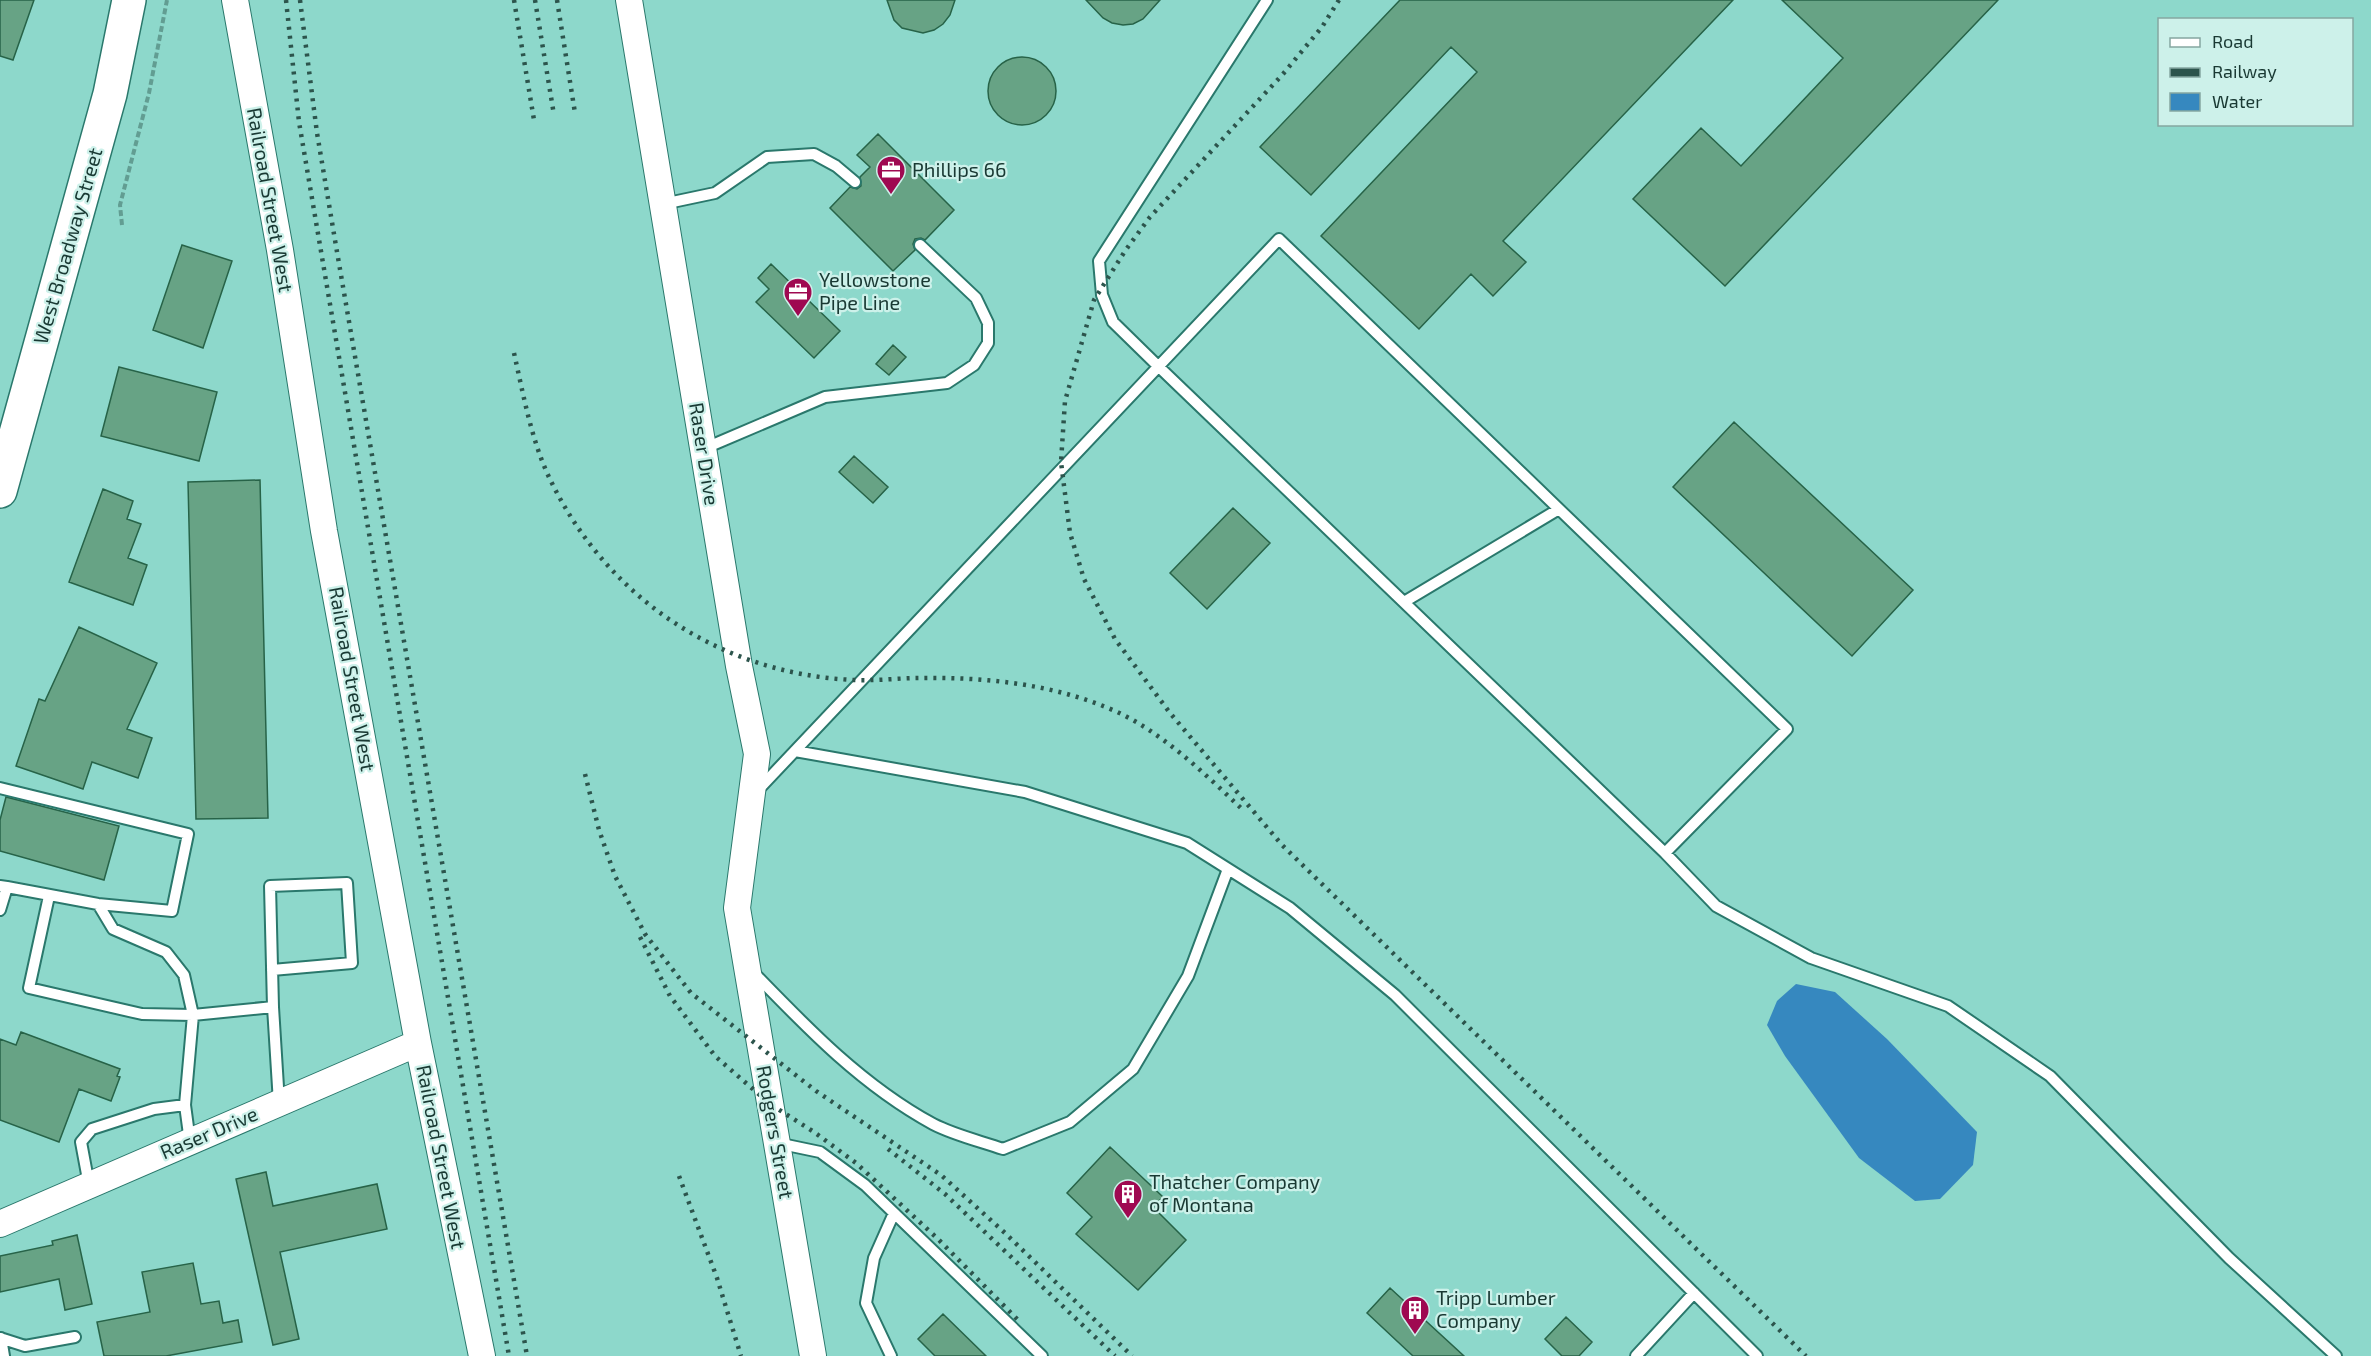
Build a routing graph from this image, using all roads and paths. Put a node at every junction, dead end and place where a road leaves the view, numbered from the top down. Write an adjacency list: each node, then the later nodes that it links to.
1 (129, 0): 12 (main road, West Broadway Street)
2 (166, 0): 8 (path)
3 (235, 0): 29 (street, Railroad Street West)
4 (629, 0): 7 (street, Raser Drive)
5 (1267, 0): 10 (lane)
6 (855, 182): 7 (lane)
7 (663, 204): 11 (street, Raser Drive)
8 (122, 225)
9 (920, 244): 11 (lane)
10 (1159, 367): 13 (lane); 14 (lane); 15 (lane)
11 (703, 449): 17 (street, Raser Drive)
12 (0, 491)
13 (1559, 509): 14 (lane); 18 (lane)
14 (1404, 602): 18 (lane)
15 (795, 751): 17 (lane); 19 (lane)
16 (0, 788): 22 (lane)
17 (751, 798): 23 (street, Raser Drive)
18 (1665, 853): 47 (lane)
19 (1228, 869): 25 (lane); 37 (lane)
20 (3, 887): 21 (lane); 24 (lane)
21 (49, 896): 22 (lane); 28 (lane)
22 (98, 903): 28 (lane)
23 (737, 908): 25 (street, Rodgers Street)
24 (0, 910)
25 (747, 965): 33 (street, Rodgers Street)
26 (272, 970): 26 (lane); 27 (lane)
27 (273, 1007): 28 (lane); 30 (lane)
28 (193, 1015): 31 (lane)
29 (418, 1043): 30 (street, Raser Drive); 41 (street, Railroad Street West)
30 (279, 1103): 32 (street, Raser Drive)
31 (185, 1105): 32 (lane); 34 (lane)
32 (190, 1142): 34 (street, Raser Drive)
33 (777, 1142): 35 (lane); 42 (street, Rodgers Street)
34 (89, 1185): 36 (street, Raser Drive)
35 (894, 1213): 43 (lane); 44 (lane)
36 (0, 1224)
37 (1694, 1293): 45 (lane); 46 (lane)
38 (75, 1337): 39 (lane)
39 (1, 1338): 40 (lane)
40 (4, 1356)
41 (482, 1356)
42 (813, 1356)
43 (891, 1356)
44 (1042, 1356)
45 (1636, 1356)
46 (1757, 1356)
47 (2336, 1356)

